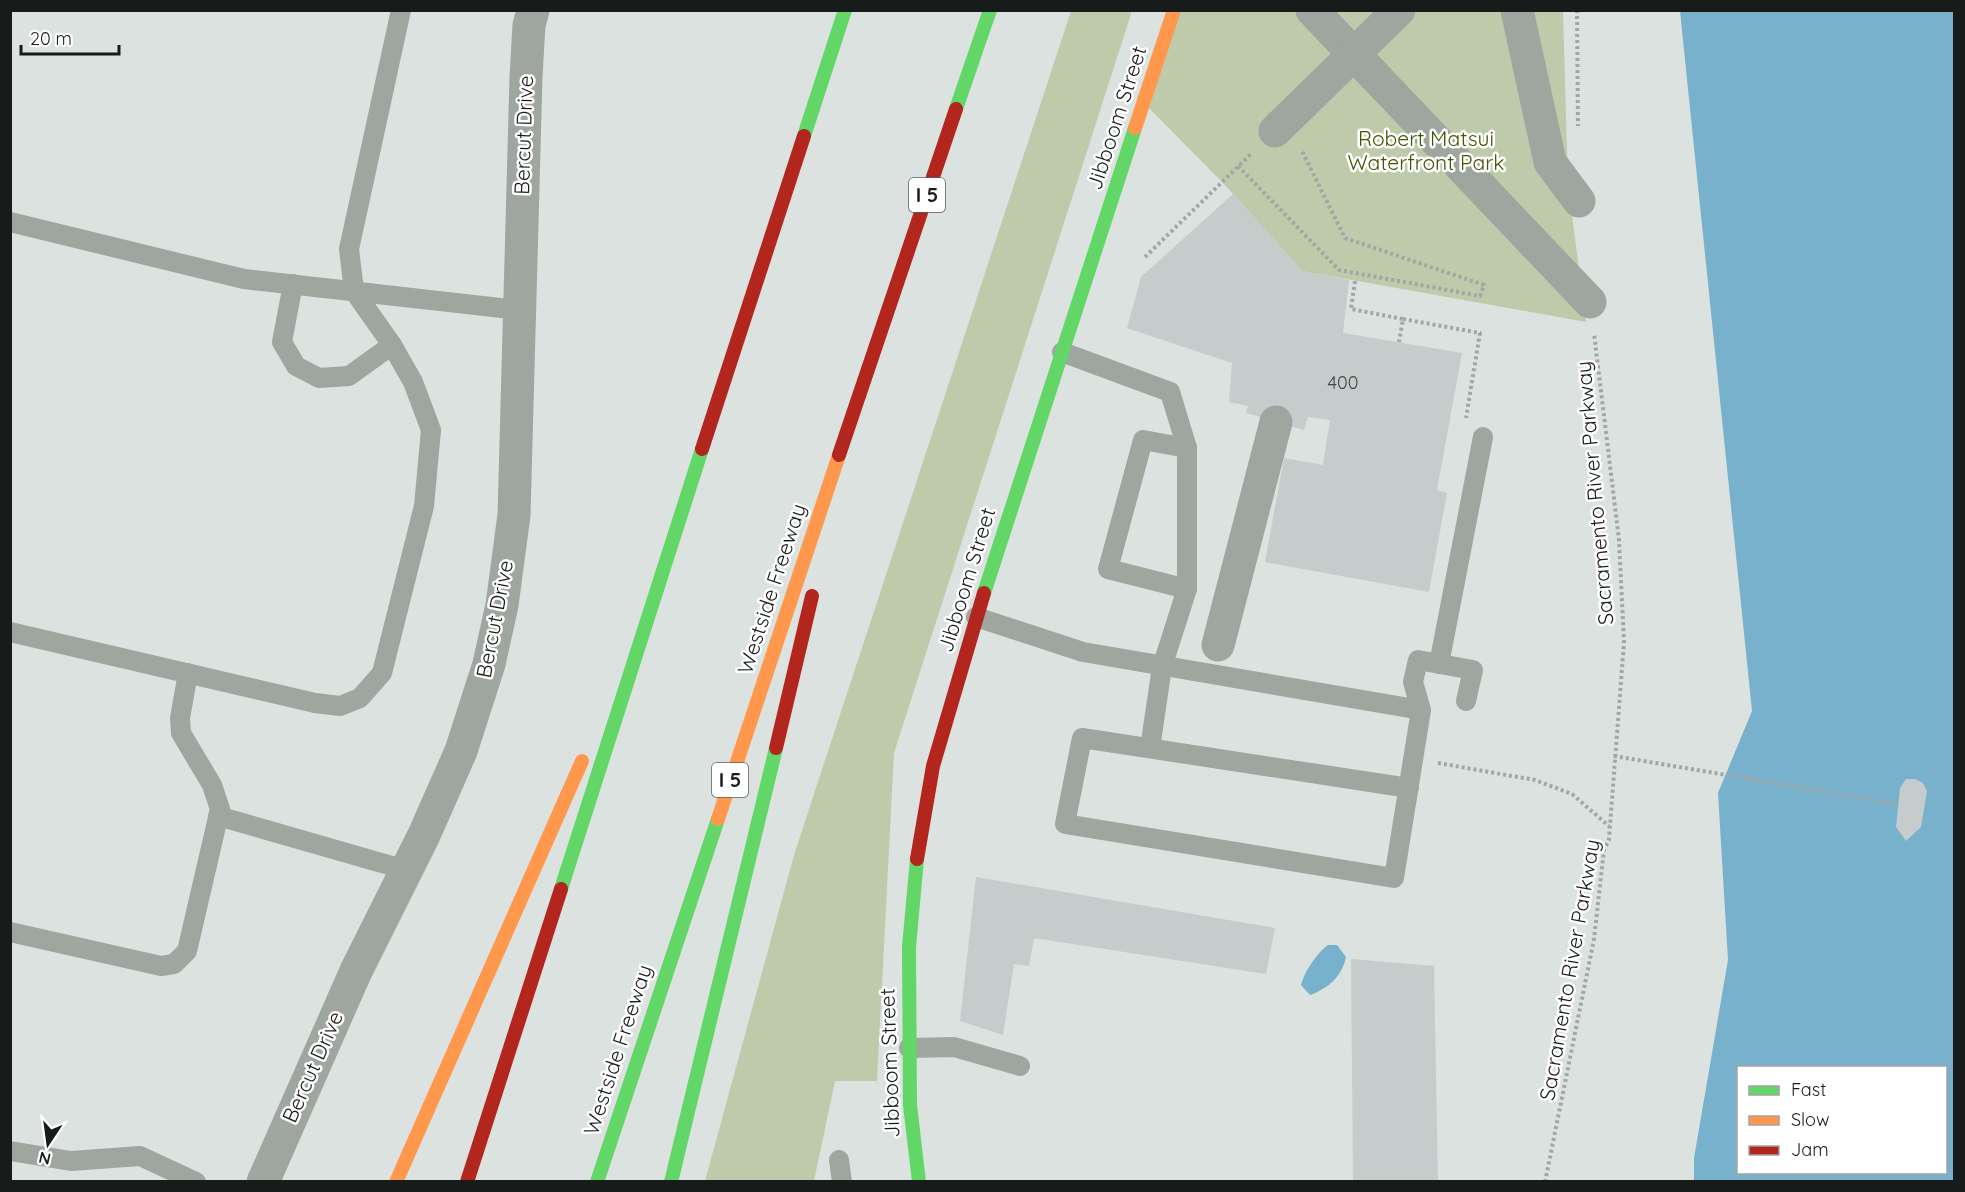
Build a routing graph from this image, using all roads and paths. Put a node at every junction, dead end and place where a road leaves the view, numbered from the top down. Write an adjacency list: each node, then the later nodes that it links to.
1 (401, 10): 20 (lane)
2 (533, 10): 22 (street, Bercut Drive)
3 (845, 10): 34 (main road)
4 (990, 10): 27 (main road, Westside Freeway / I 5)
5 (1174, 10): 26 (main road, Jibboom Street)
6 (1312, 10): 10 (street)
7 (1399, 10): 10 (street)
8 (1517, 10): 15 (street)
9 (1577, 10): 12 (path)
10 (1354, 54): 11 (street); 21 (street)
11 (1281, 125): 14 (path)
12 (1578, 129)
13 (1244, 160): 14 (path)
14 (1238, 166): 17 (path)
15 (1579, 201)
16 (10, 222): 19 (lane)
17 (1145, 257)
18 (1355, 281): 23 (path)
19 (293, 284): 20 (lane); 25 (lane)
20 (354, 291): 22 (lane); 25 (lane)
21 (1590, 302): 46 (path, Sacramento River Parkway)
22 (519, 310): 52 (street, Bercut Drive)
23 (1403, 319): 24 (path); 29 (path)
24 (1399, 342)
25 (392, 345): 40 (lane)
26 (1062, 352): 30 (lane); 35 (main road, Jibboom Street)
27 (864, 378): 31 (main road); 62 (main road, Westside Freeway / I 5)
28 (1276, 422): 37 (street)
29 (1483, 436): 38 (lane)
30 (1186, 448): 33 (lane); 33 (lane)
31 (822, 553)
32 (816, 576): 63 (main road)
33 (1187, 589): 39 (lane)
34 (651, 606): 43 (main road); 61 (main road)
35 (976, 617): 39 (lane); 54 (main road, Jibboom Street)
36 (10, 632): 40 (lane)
37 (1218, 645)
38 (1439, 664): 41 (lane); 42 (lane)
39 (1162, 667): 42 (lane); 45 (lane)
40 (188, 673): 50 (lane)
41 (1466, 701)
42 (1421, 710): 47 (lane)
43 (598, 725)
44 (588, 747): 60 (main road)
45 (1150, 748): 48 (lane); 48 (lane)
46 (1614, 756): 49 (path); 51 (path, Sacramento River Parkway)
47 (1413, 758): 48 (lane); 51 (path)
48 (1409, 788)
49 (1897, 804)
50 (219, 816): 52 (lane); 53 (lane)
51 (1610, 826): 66 (path, Sacramento River Parkway)
52 (406, 870): 59 (street, Bercut Drive)
53 (10, 932)
54 (909, 1048): 55 (lane); 65 (main road, Jibboom Street)
55 (1020, 1066)
56 (10, 1151): 58 (lane)
57 (839, 1160): 64 (lane)
58 (196, 1182)
59 (263, 1182)
60 (396, 1182)
61 (467, 1182)
62 (597, 1182)
63 (671, 1182)
64 (842, 1182)
65 (920, 1182)
66 (1545, 1182)

